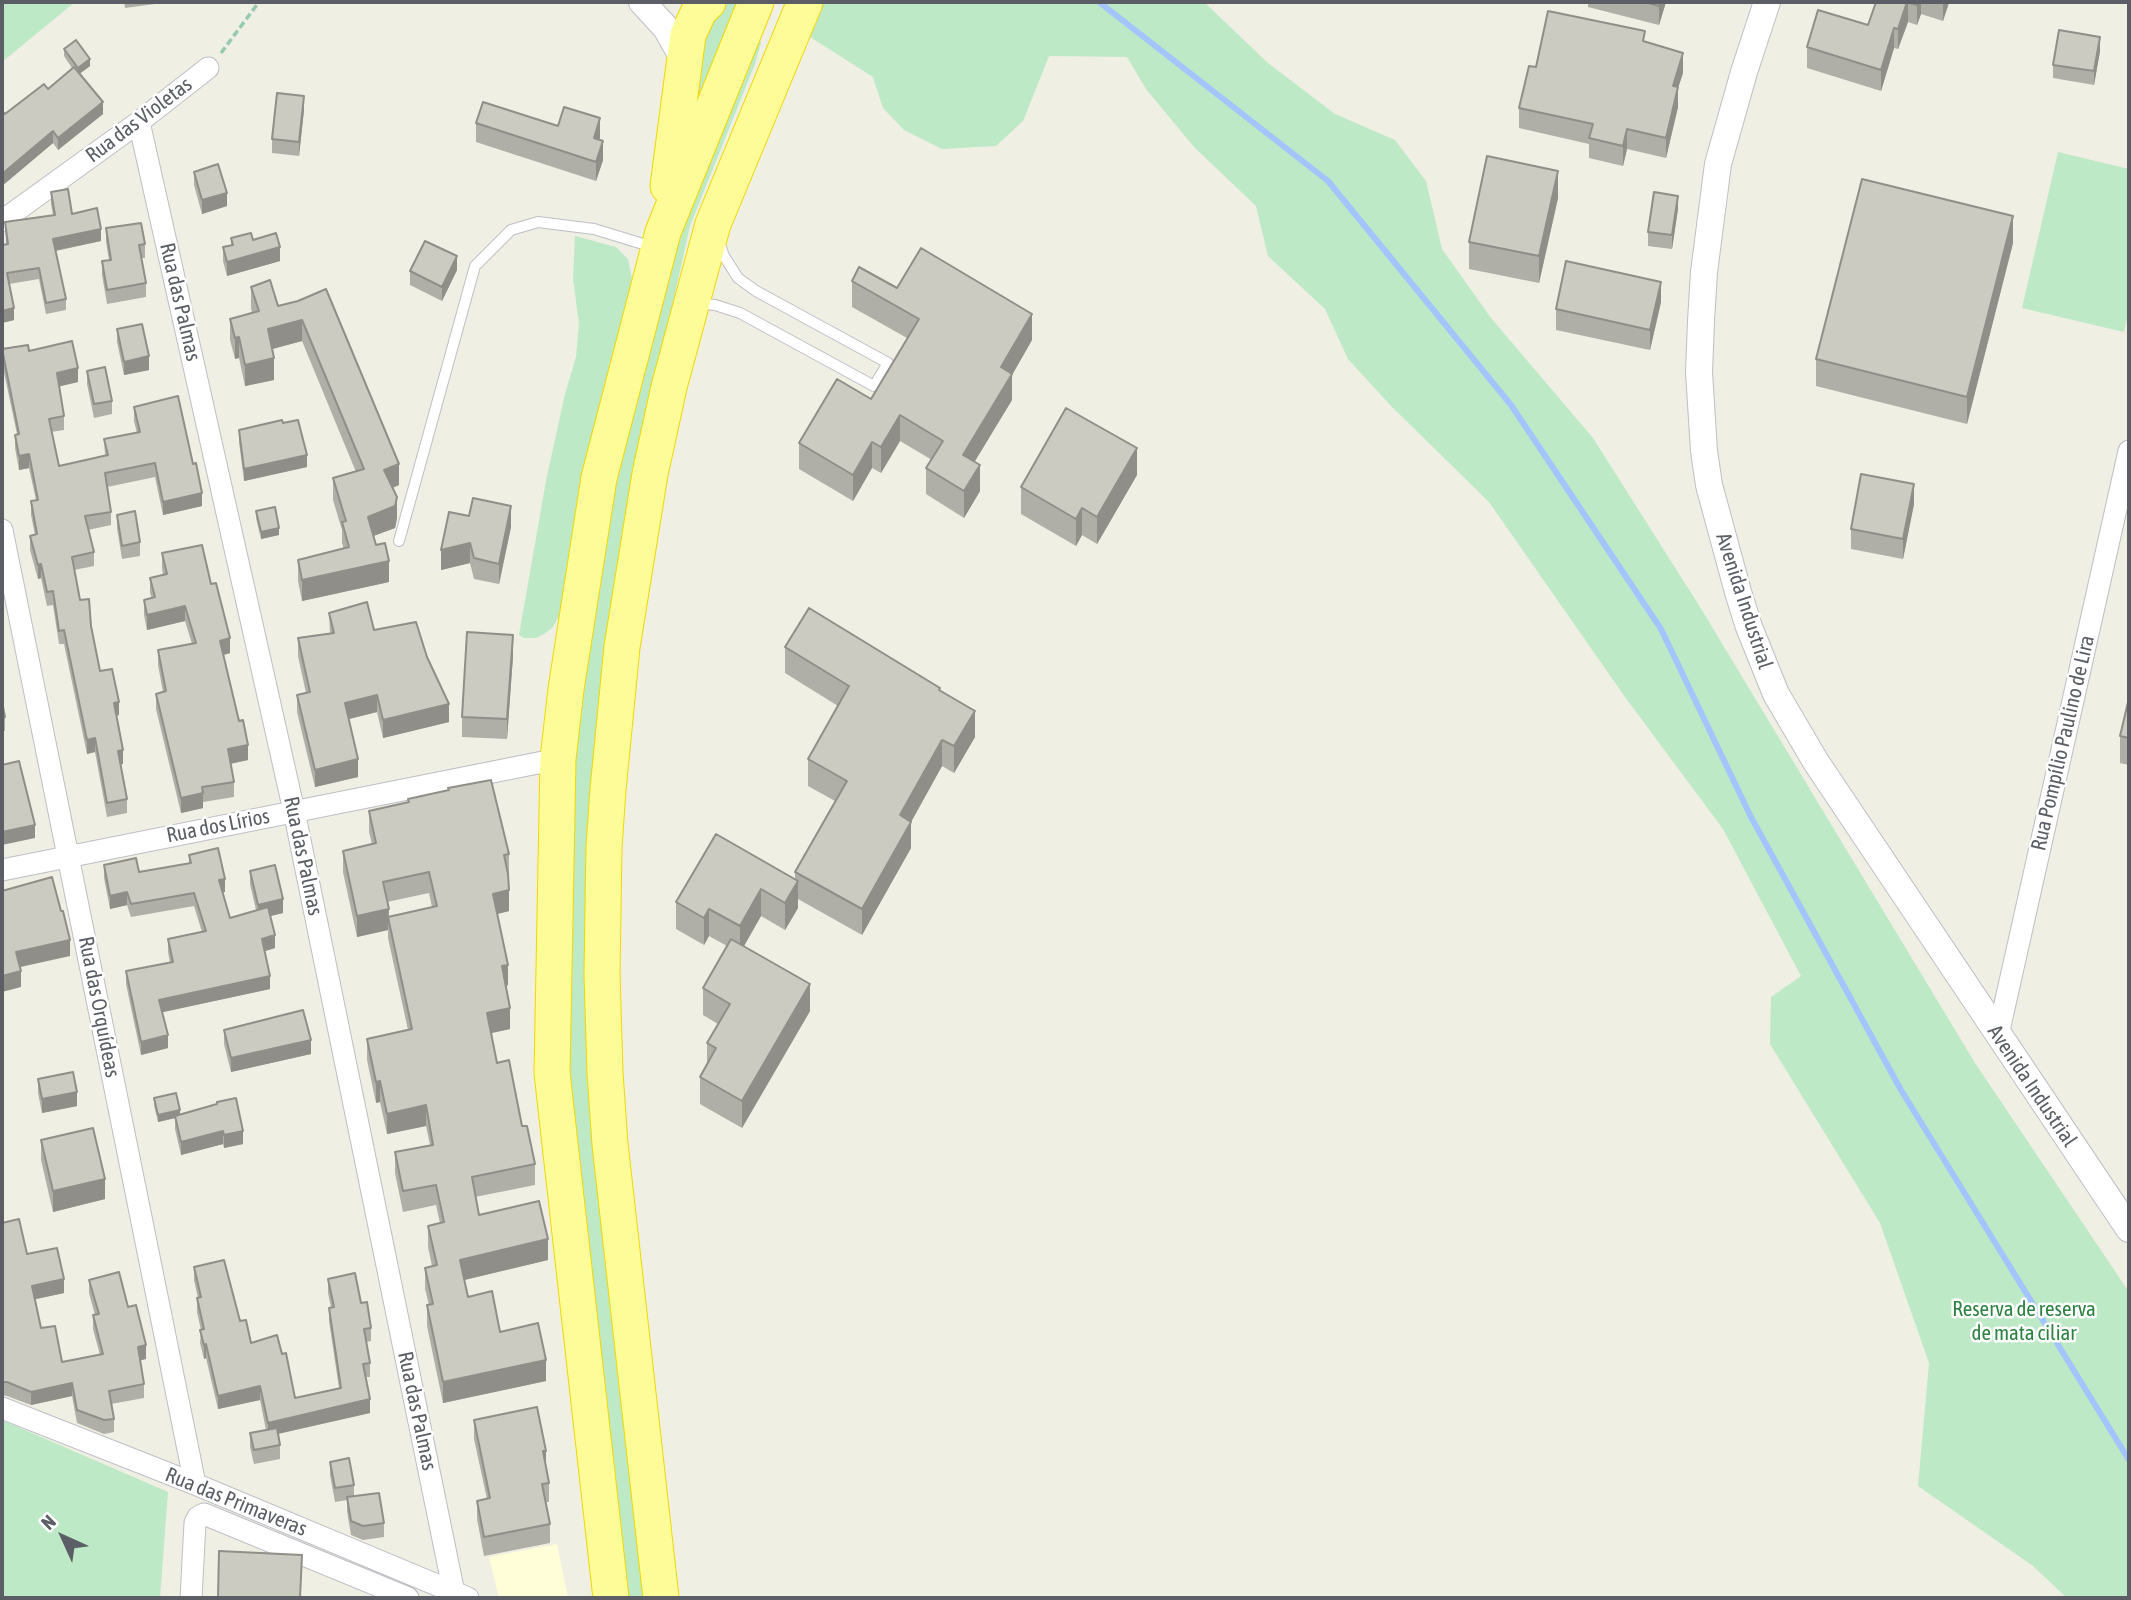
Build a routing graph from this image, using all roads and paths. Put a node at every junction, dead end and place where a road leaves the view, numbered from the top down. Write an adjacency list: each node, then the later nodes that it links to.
1 (260, 2): 9 (path, Rua das Violetas)
2 (642, 2): 8 (street)
3 (708, 2): 8 (highway)
4 (756, 2): 13 (highway)
5 (762, 2): 12 (highway)
6 (805, 2): 12 (highway)
7 (1767, 2): 22 (street, Avenida Industrial)
8 (684, 60): 13 (highway)
9 (208, 68): 10 (street, Rua das Violetas)
10 (139, 122): 11 (street, Rua das Violetas); 19 (street, Rua das Palmas)
11 (2, 221)
12 (713, 224): 14 (highway); 14 (lane)
13 (661, 240): 17 (lane); 18 (highway)
14 (693, 304): 30 (highway)
15 (2129, 451): 22 (street, Rua Pompílio Paulino de Lira)
16 (2, 530): 20 (street, Rua das Orquídeas)
17 (399, 541)
18 (558, 759): 19 (street, Rua dos Lírios); 29 (highway)
19 (294, 811): 20 (street, Rua dos Lírios); 26 (street, Rua das Palmas)
20 (69, 856): 21 (street, Rua dos Lírios); 25 (street, Rua das Orquídeas)
21 (2, 870)
22 (1998, 1035): 23 (street, Avenida Industrial)
23 (2129, 1229)
24 (2, 1408): 25 (street, Rua das Primaveras)
25 (195, 1484): 26 (street, Rua das Primaveras)
26 (461, 1595)
27 (191, 1598): 28 (street)
28 (408, 1598)
29 (611, 1598)
30 (661, 1598)

